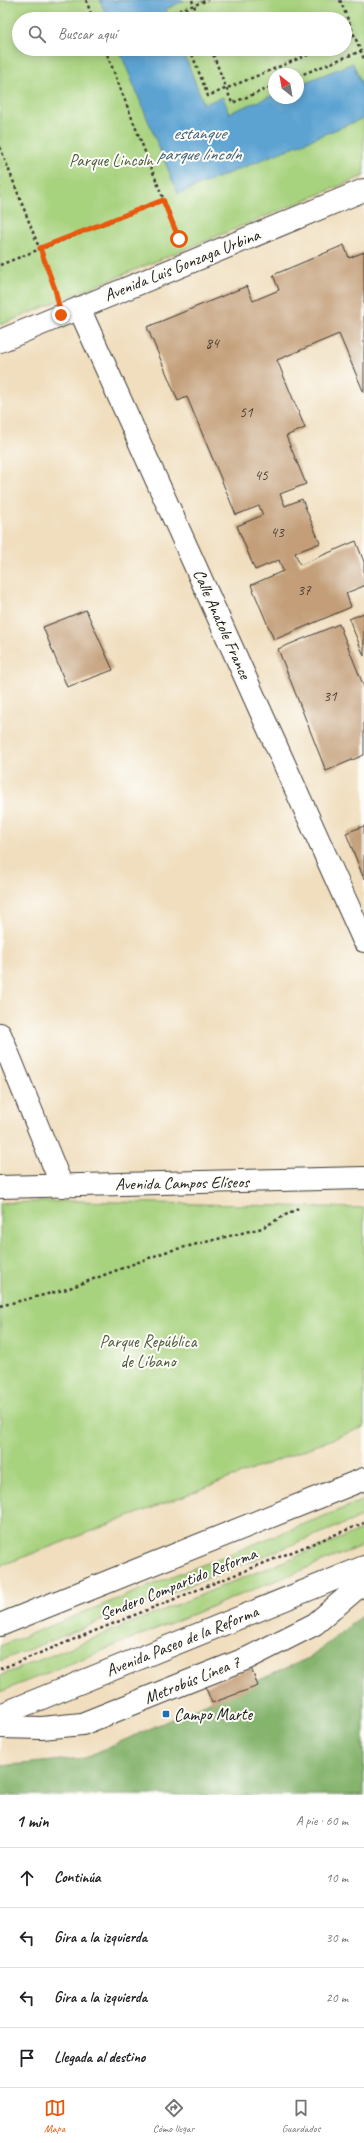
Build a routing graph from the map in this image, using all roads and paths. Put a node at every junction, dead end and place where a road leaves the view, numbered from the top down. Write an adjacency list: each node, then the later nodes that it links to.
1 (86, 0): 6 (path)
2 (192, 0): 5 (path)
3 (208, 0): 5 (path)
4 (340, 0): 9 (path)
5 (194, 6): 7 (path); 8 (path)
6 (90, 12)
7 (175, 12)
8 (196, 12)
9 (345, 12)
10 (352, 31): 11 (path)
11 (354, 36): 12 (path)
12 (361, 51): 13 (path); 19 (path)
13 (352, 55)
14 (108, 56): 25 (path)
15 (193, 56): 21 (path)
16 (214, 56): 21 (path)
17 (305, 56): 21 (path)
18 (348, 56): 20 (path)
19 (364, 59)
20 (304, 74)
21 (226, 88): 22 (path)
22 (268, 88)
23 (0, 147): 27 (path)
24 (364, 190): 29 (street, Avenida Luis Gonzaga Urbina)
25 (163, 200): 26 (path); 27 (path)
26 (179, 239)
27 (40, 248): 28 (path); 29 (path)
28 (0, 265)
29 (70, 311): 30 (street, Avenida Luis Gonzaga Urbina); 31 (street, Calle Anatole France)
30 (0, 340)
31 (364, 941)
32 (0, 1034): 34 (street)
33 (364, 1178): 34 (street, Avenida Campos Elíseos)
34 (62, 1186): 35 (street, Avenida Campos Elíseos)
35 (0, 1187)
36 (302, 1205): 37 (path)
37 (0, 1306)
38 (364, 1479): 42 (street)
39 (364, 1522): 43 (path, Sendero Compartido Reforma)
40 (364, 1567): 44 (street, Avenida Paseo de la Reforma)
41 (364, 1582): 45 (street, Metrobús Línea 7)
42 (0, 1625)
43 (0, 1669)
44 (0, 1715)
45 (0, 1727)

